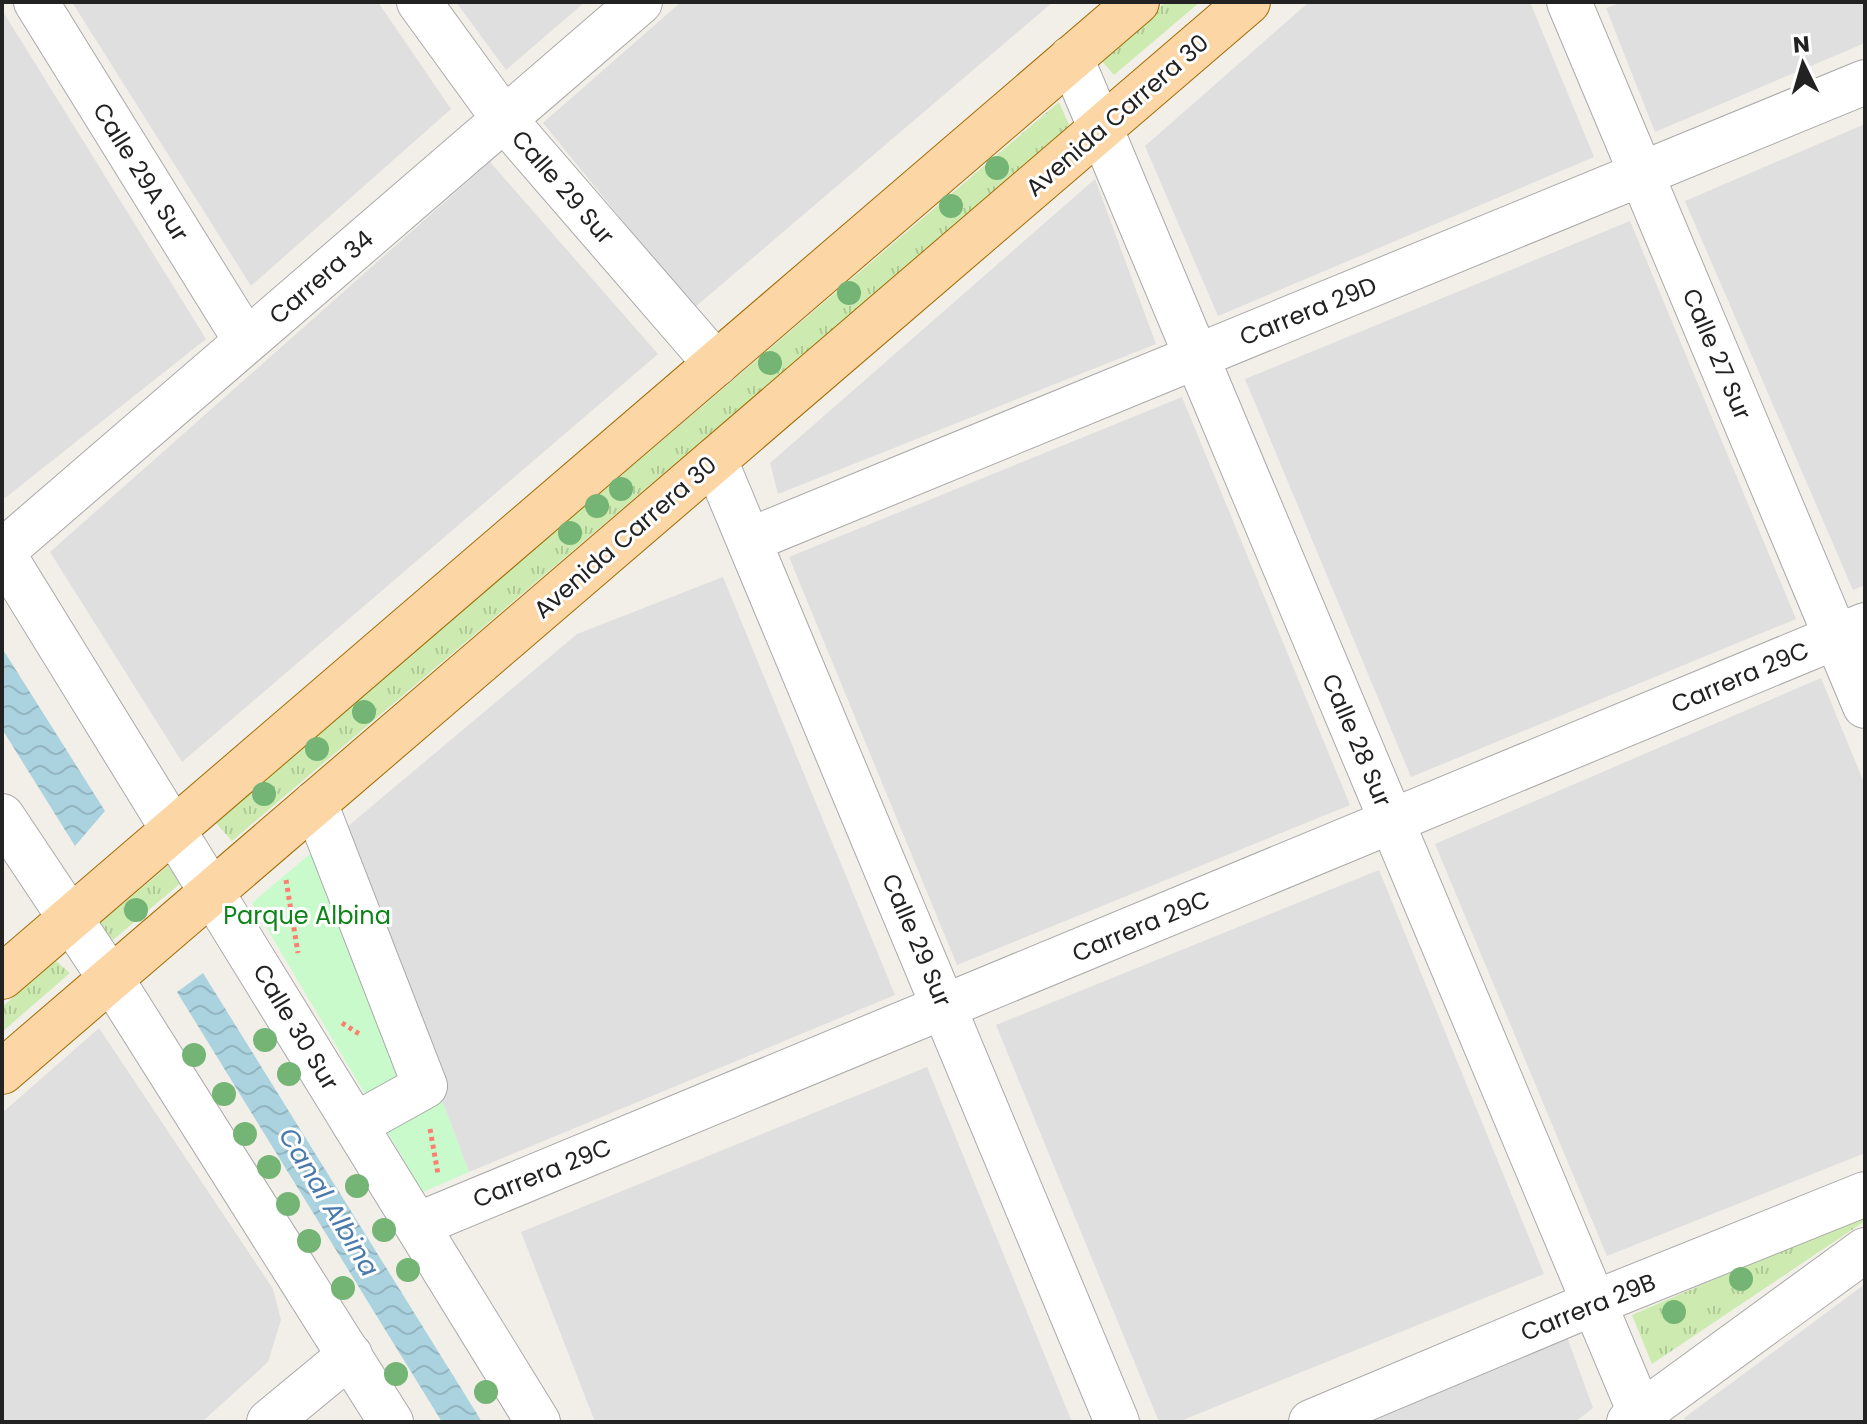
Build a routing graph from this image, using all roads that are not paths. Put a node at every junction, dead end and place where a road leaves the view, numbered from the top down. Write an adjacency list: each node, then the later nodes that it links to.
1 (36, 2): 12 (street, Calle 29A Sur)
2 (419, 2): 9 (street, Calle 29 Sur)
3 (640, 2): 9 (street, Carrera 34)
4 (1137, 2): 7 (main road)
5 (1248, 2): 10 (main road, Avenida Carrera 30)
6 (1569, 2): 11 (street, Calle 27 Sur)
7 (1071, 58): 10 (street, Calle 28 Sur); 14 (main road)
8 (1865, 82): 11 (street, Carrera 29D)
9 (504, 119): 12 (street, Carrera 34); 14 (street, Calle 29 Sur)
10 (1100, 129): 13 (street, Calle 28 Sur); 15 (main road, Avenida Carrera 30)
11 (1641, 174): 13 (street, Carrera 29D); 18 (street, Calle 27 Sur)
12 (246, 341): 17 (street, Carrera 34)
13 (1196, 357): 16 (street, Carrera 29D); 22 (street, Calle 28 Sur)
14 (716, 364): 23 (main road)
15 (715, 460): 16 (street, Calle 29 Sur); 20 (main road, Avenida Carrera 30)
16 (750, 540): 28 (street, Calle 29 Sur)
17 (2, 552): 23 (street, Calle 30 Sur)
18 (1850, 631): 19 (street, Calle 27 Sur); 22 (street, Carrera 29C)
19 (1865, 706)
20 (315, 803): 24 (main road, Avenida Carrera 30); 30 (street)
21 (2, 816): 25 (street)
22 (1392, 822): 28 (street, Carrera 29C); 34 (street, Calle 28 Sur)
23 (174, 830): 24 (street, Calle 30 Sur); 25 (main road)
24 (212, 891): 27 (main road, Avenida Carrera 30); 30 (street, Calle 30 Sur)
25 (69, 919): 26 (main road); 27 (street)
26 (2, 977)
27 (110, 978): 29 (main road, Avenida Carrera 30); 35 (street)
28 (944, 1007): 32 (street, Carrera 29C); 40 (street, Calle 29 Sur)
29 (2, 1072)
30 (355, 1125): 32 (street, Calle 30 Sur)
31 (1865, 1194): 34 (street, Carrera 29B)
32 (417, 1225): 39 (street, Calle 30 Sur)
33 (1865, 1250): 36 (street)
34 (1594, 1303): 36 (street, Calle 28 Sur); 41 (street, Carrera 29B)
35 (350, 1355): 37 (street); 38 (street)
36 (1638, 1419)
37 (269, 1422)
38 (391, 1422)
39 (538, 1422)
40 (1117, 1422)
41 (1311, 1422)

